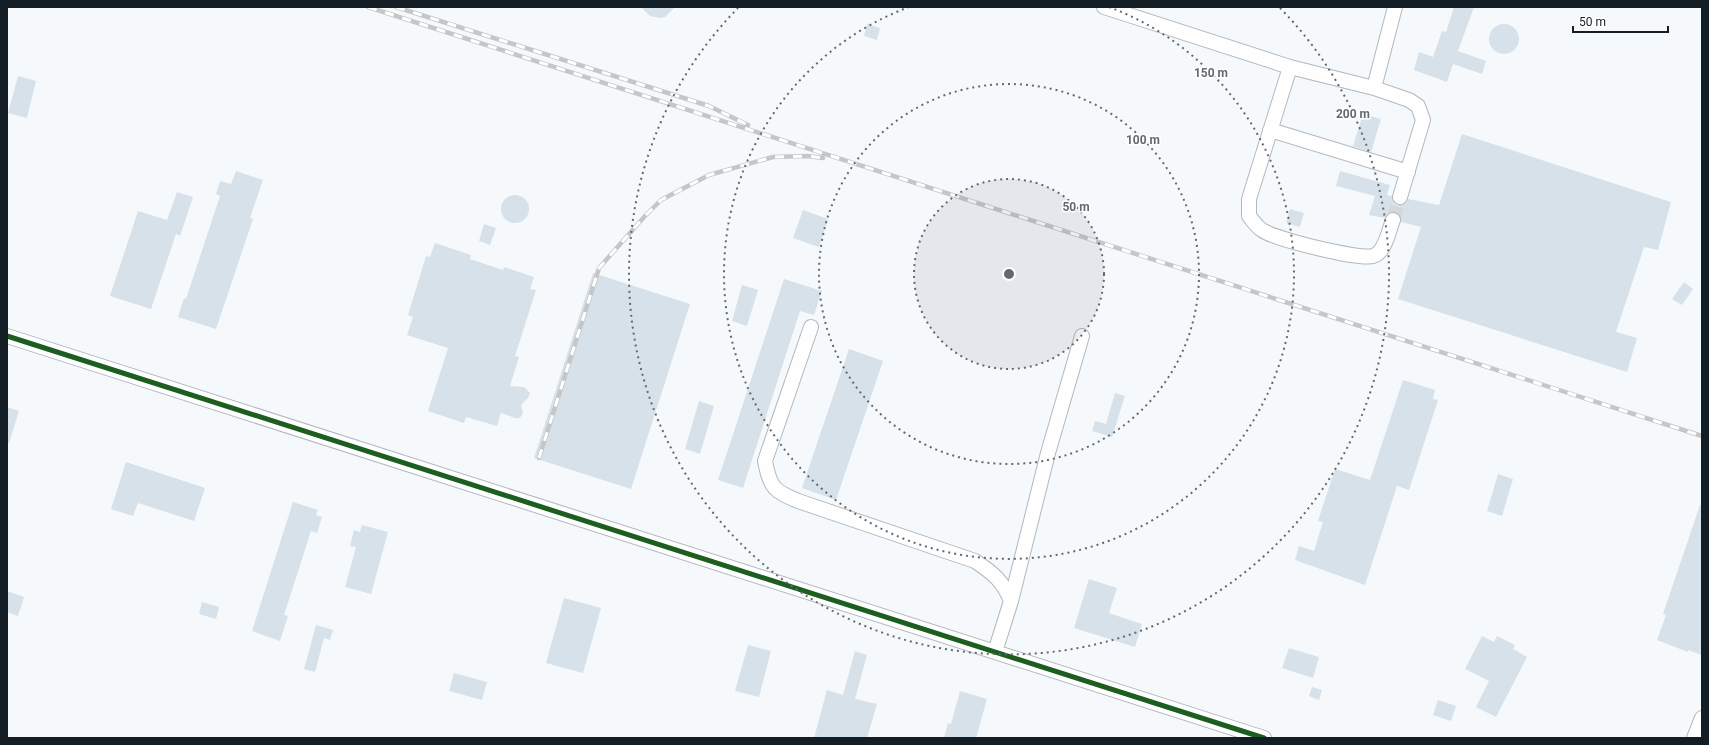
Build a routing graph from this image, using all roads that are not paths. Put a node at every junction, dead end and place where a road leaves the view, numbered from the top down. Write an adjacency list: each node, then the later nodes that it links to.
1 (1104, 7): 3 (street)
2 (1395, 7): 4 (street)
3 (1290, 67): 4 (street); 5 (street)
4 (1374, 88): 6 (street)
5 (1270, 130): 6 (street); 8 (street)
6 (1408, 172): 7 (street)
7 (1400, 197)
8 (1393, 220)
9 (811, 327): 12 (street)
10 (7, 336): 13 (street)
11 (1082, 336): 12 (street)
12 (1011, 601): 13 (street)
13 (995, 652): 15 (street)
14 (1702, 718): 16 (street)
15 (1264, 738)
16 (1694, 738)

